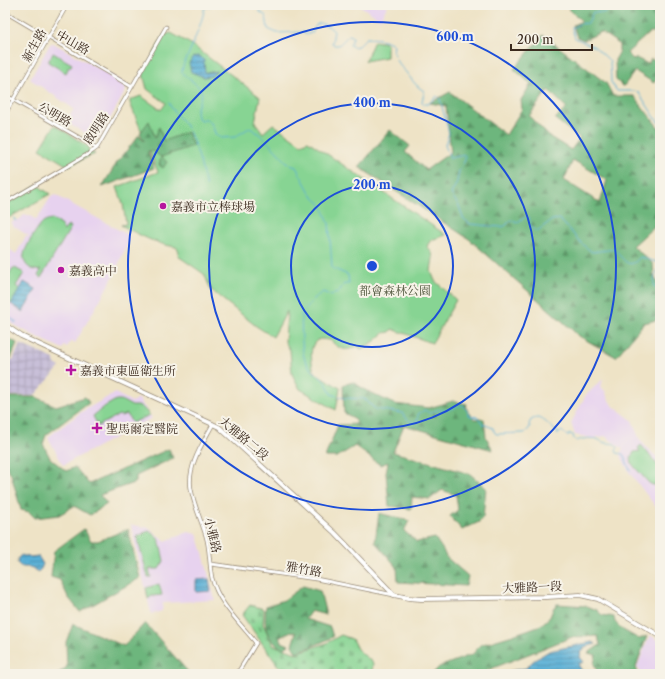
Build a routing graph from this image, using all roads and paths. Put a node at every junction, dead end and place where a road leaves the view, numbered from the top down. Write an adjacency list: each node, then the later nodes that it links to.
1 (67, 5): 4 (street, 新生路)
2 (5, 12): 4 (street, 中山路)
3 (166, 28): 5 (street, 啟明路)
4 (49, 38): 5 (street, 中山路); 7 (street, 新生路)
5 (132, 87): 9 (street, 啟明路)
6 (5, 95): 7 (street, 公明路)
7 (13, 100): 8 (street, 新生路); 9 (street, 公明路)
8 (5, 114)
9 (97, 148): 10 (street, 啟明路)
10 (5, 203)
11 (5, 325): 12 (main road, 大雅路二段)
12 (213, 424): 13 (street, 小雅路); 14 (main road, 大雅路二段)
13 (211, 564): 14 (street, 雅竹路); 16 (street, 小雅路)
14 (394, 595): 15 (main road, 大雅路一段)
15 (660, 636)
16 (237, 674)

